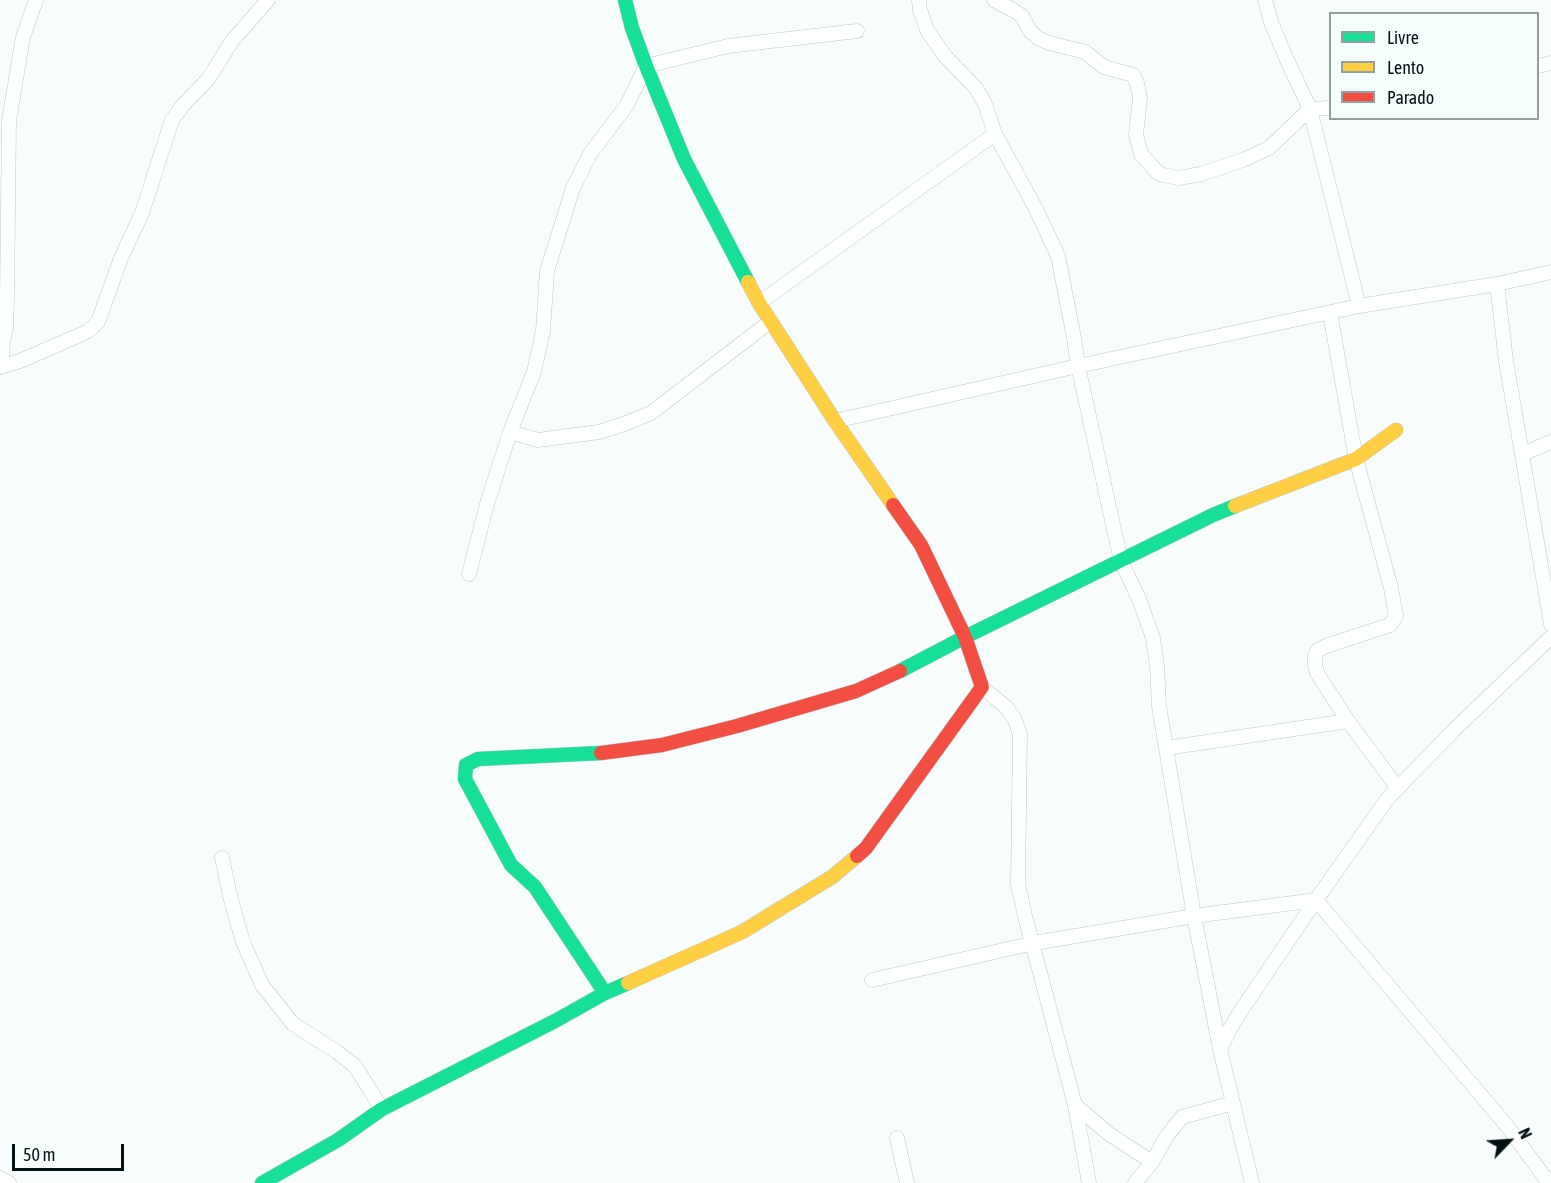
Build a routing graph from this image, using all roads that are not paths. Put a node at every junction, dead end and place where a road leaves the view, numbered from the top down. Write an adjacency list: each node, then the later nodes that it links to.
1 (36, 0): 19 (street)
2 (268, 0): 19 (street)
3 (625, 0): 8 (street)
4 (919, 0): 11 (street)
5 (994, 0): 10 (street)
6 (1265, 0): 10 (street)
7 (857, 31): 8 (street)
8 (646, 66): 14 (street); 22 (street)
9 (1329, 108): 10 (street)
10 (1310, 109): 15 (street)
11 (995, 134): 14 (street); 18 (street)
12 (1551, 272): 13 (street)
13 (1497, 284): 15 (street); 24 (street)
14 (759, 303): 17 (street)
15 (1359, 306): 16 (street)
16 (1330, 313): 18 (street); 25 (street)
17 (771, 321): 20 (street); 22 (street)
18 (1078, 366): 20 (street); 26 (street)
19 (0, 367)
20 (835, 421): 31 (street)
21 (1396, 430): 25 (street)
22 (510, 432): 27 (street)
23 (1551, 442): 24 (street)
24 (1522, 454): 28 (street)
25 (1356, 459): 26 (street); 33 (street)
26 (1121, 561): 31 (street); 34 (street)
27 (469, 574)
28 (1549, 601): 29 (street)
29 (1551, 624)
30 (1551, 637): 35 (street)
31 (964, 638): 32 (street); 41 (street)
32 (982, 687): 39 (street); 41 (street)
33 (1348, 721): 34 (street); 35 (street)
34 (1166, 748): 38 (street)
35 (1397, 787): 37 (street)
36 (222, 858): 45 (street)
37 (1316, 900): 38 (street); 42 (street); 55 (street)
38 (1194, 916): 39 (street); 42 (street)
39 (1034, 943): 40 (street); 44 (street)
40 (872, 980)
41 (605, 993): 45 (street)
42 (1220, 1049): 43 (street)
43 (1233, 1103): 47 (street); 54 (street)
44 (1075, 1105): 47 (street); 52 (street)
45 (382, 1109): 50 (street)
46 (897, 1138): 51 (street)
47 (1152, 1162): 53 (street)
48 (0, 1178): 49 (street)
49 (9, 1183)
50 (262, 1183)
51 (907, 1183)
52 (1089, 1183)
53 (1135, 1183)
54 (1252, 1183)
55 (1549, 1183)

